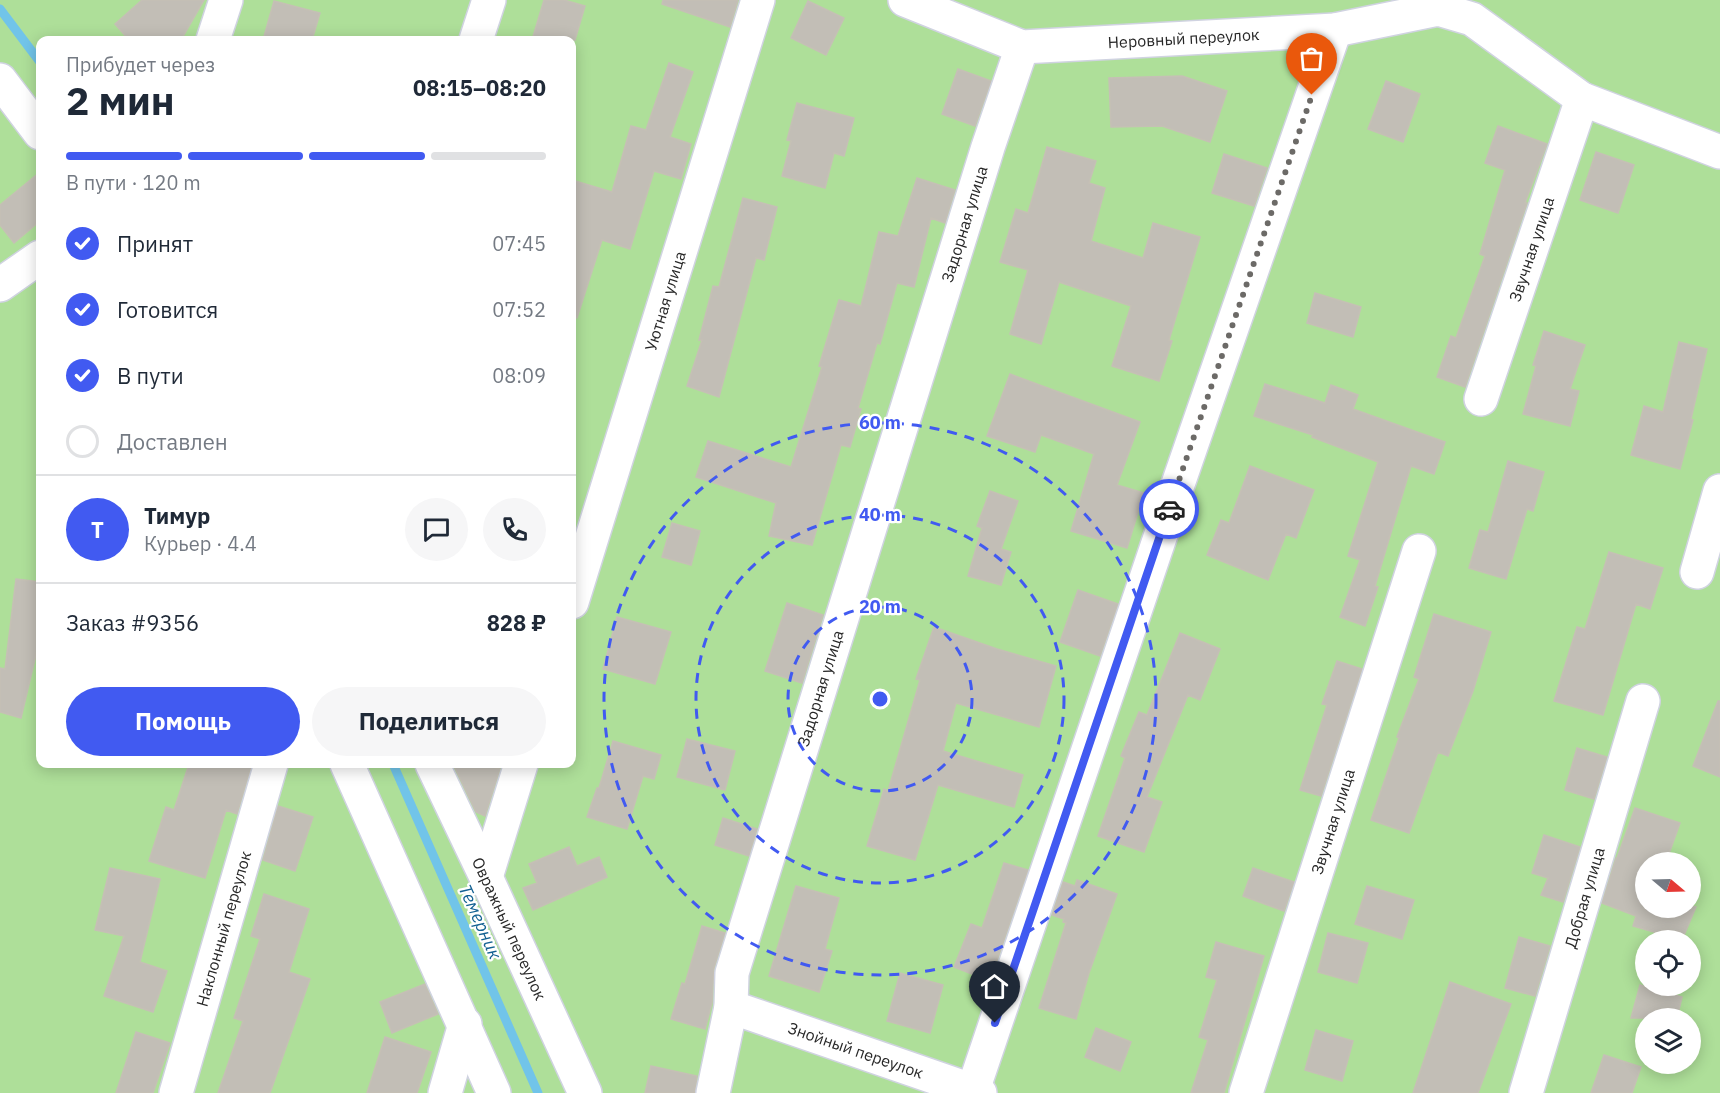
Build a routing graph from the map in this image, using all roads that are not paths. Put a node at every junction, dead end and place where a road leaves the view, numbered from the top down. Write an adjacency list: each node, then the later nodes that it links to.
1 (226, 0): 6 (street)
2 (489, 0): 7 (street)
3 (758, 0): 19 (street, Уютная улица)
4 (905, 0): 8 (street, Неровный переулок)
5 (1335, 30): 8 (street, Неровный переулок); 10 (street, Неровный переулок); 28 (street)
6 (214, 36)
7 (477, 36)
8 (1022, 47): 26 (street, Задорная улица)
9 (0, 80): 11 (street)
10 (1582, 99): 12 (street, Неровный переулок); 15 (street, Звучная улица)
11 (36, 129)
12 (1720, 152)
13 (36, 260): 14 (street)
14 (0, 285)
15 (1481, 399)
16 (1720, 491): 18 (street)
17 (1419, 551): 34 (street, Звучная улица)
18 (1697, 572)
19 (576, 589)
20 (1643, 701): 35 (street, Добрая улица)
21 (270, 768): 29 (street, Наклонный переулок)
22 (349, 768): 27 (street)
23 (434, 768): 25 (street, Овражный переулок)
24 (520, 768): 25 (street)
25 (486, 877): 32 (street, Овражный переулок)
26 (731, 1007): 28 (street, Знойный переулок); 33 (street, Задорная улица)
27 (465, 1024): 30 (street); 31 (street)
28 (977, 1092)
29 (176, 1093)
30 (445, 1093)
31 (494, 1093)
32 (585, 1093)
33 (713, 1093)
34 (1246, 1093)
35 (1526, 1093)

